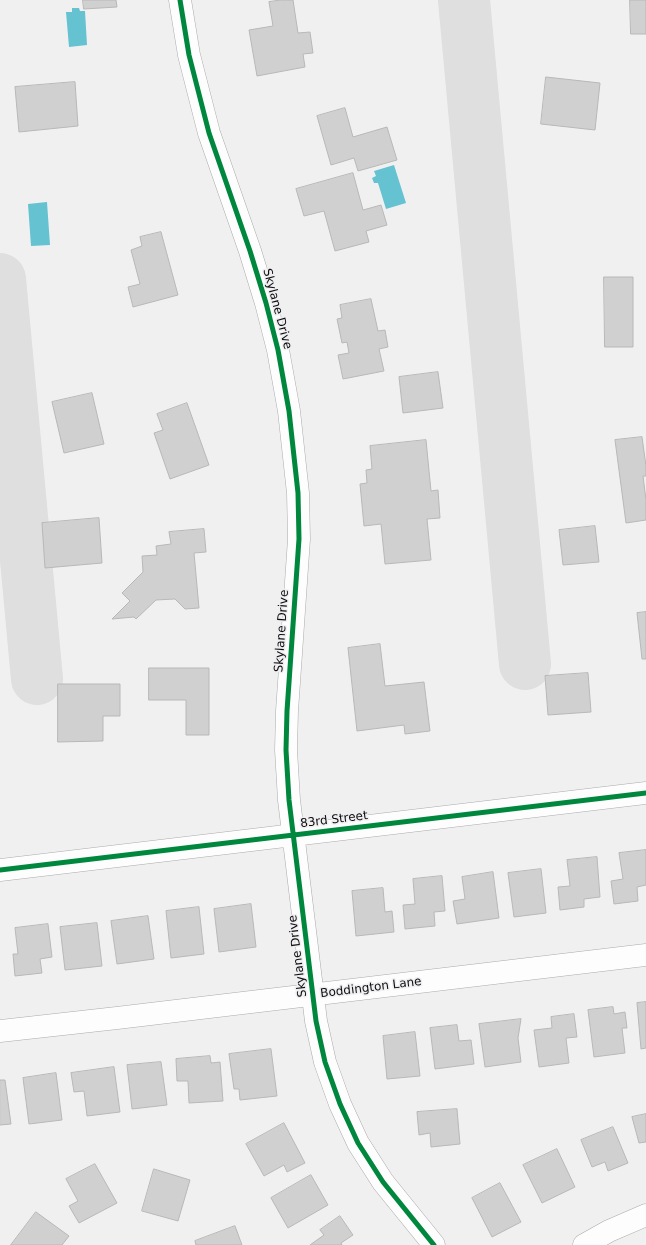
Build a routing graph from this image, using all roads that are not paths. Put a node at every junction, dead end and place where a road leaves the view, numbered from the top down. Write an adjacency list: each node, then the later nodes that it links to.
1 (180, 0): 3 (street, Skylane Drive)
2 (646, 792): 3 (street, 83rd Street)
3 (293, 835): 4 (street, 83rd Street); 6 (street, Skylane Drive)
4 (0, 870)
5 (646, 955): 6 (street, Boddington Lane)
6 (312, 995): 7 (street, Boddington Lane); 9 (street, Skylane Drive)
7 (0, 1031)
8 (646, 1215): 10 (street)
9 (434, 1245)
10 (584, 1245)

